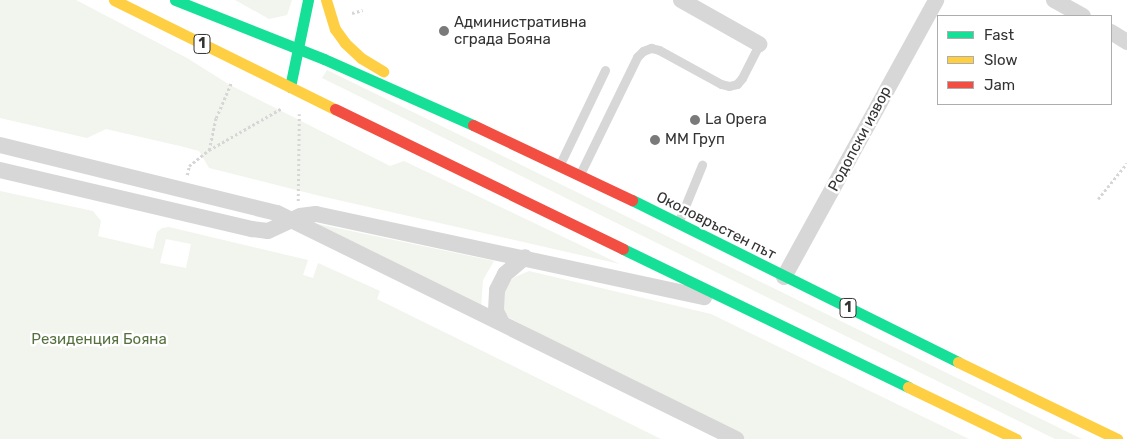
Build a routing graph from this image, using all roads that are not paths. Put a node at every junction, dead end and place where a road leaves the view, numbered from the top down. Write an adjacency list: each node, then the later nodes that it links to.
1 (114, 0): 14 (main road, 1)
2 (175, 0): 12 (main road, 1)
3 (308, 0): 12 (main road)
4 (326, 0): 15 (main road)
5 (682, 0): 11 (street)
6 (936, 0): 26 (street, Родопски извор)
7 (1054, 0): 8 (street)
8 (1081, 15)
9 (1112, 33): 10 (street)
10 (1127, 42)
11 (759, 44): 21 (lane)
12 (297, 48): 14 (main road); 15 (main road, Околовръстен път / 1)
13 (605, 70): 18 (lane)
14 (290, 87): 27 (main road, 1)
15 (420, 100): 18 (main road, Околовръстен път / 1)
16 (0, 145): 17 (street)
17 (72, 162): 22 (street); 23 (street)
18 (560, 165): 21 (main road, Околовръстен път / 1)
19 (702, 165): 24 (lane)
20 (0, 170): 22 (street)
21 (580, 174): 24 (main road, Околовръстен път / 1)
22 (67, 186): 23 (street)
23 (296, 218): 25 (street); 28 (street)
24 (678, 224): 26 (main road, Околовръстен път / 1)
25 (525, 258): 27 (street); 28 (street)
26 (784, 277): 31 (main road, Околовръстен път / 1)
27 (742, 306): 30 (main road, 1)
28 (502, 324): 29 (street)
29 (736, 439)
30 (1016, 439)
31 (1117, 439)

